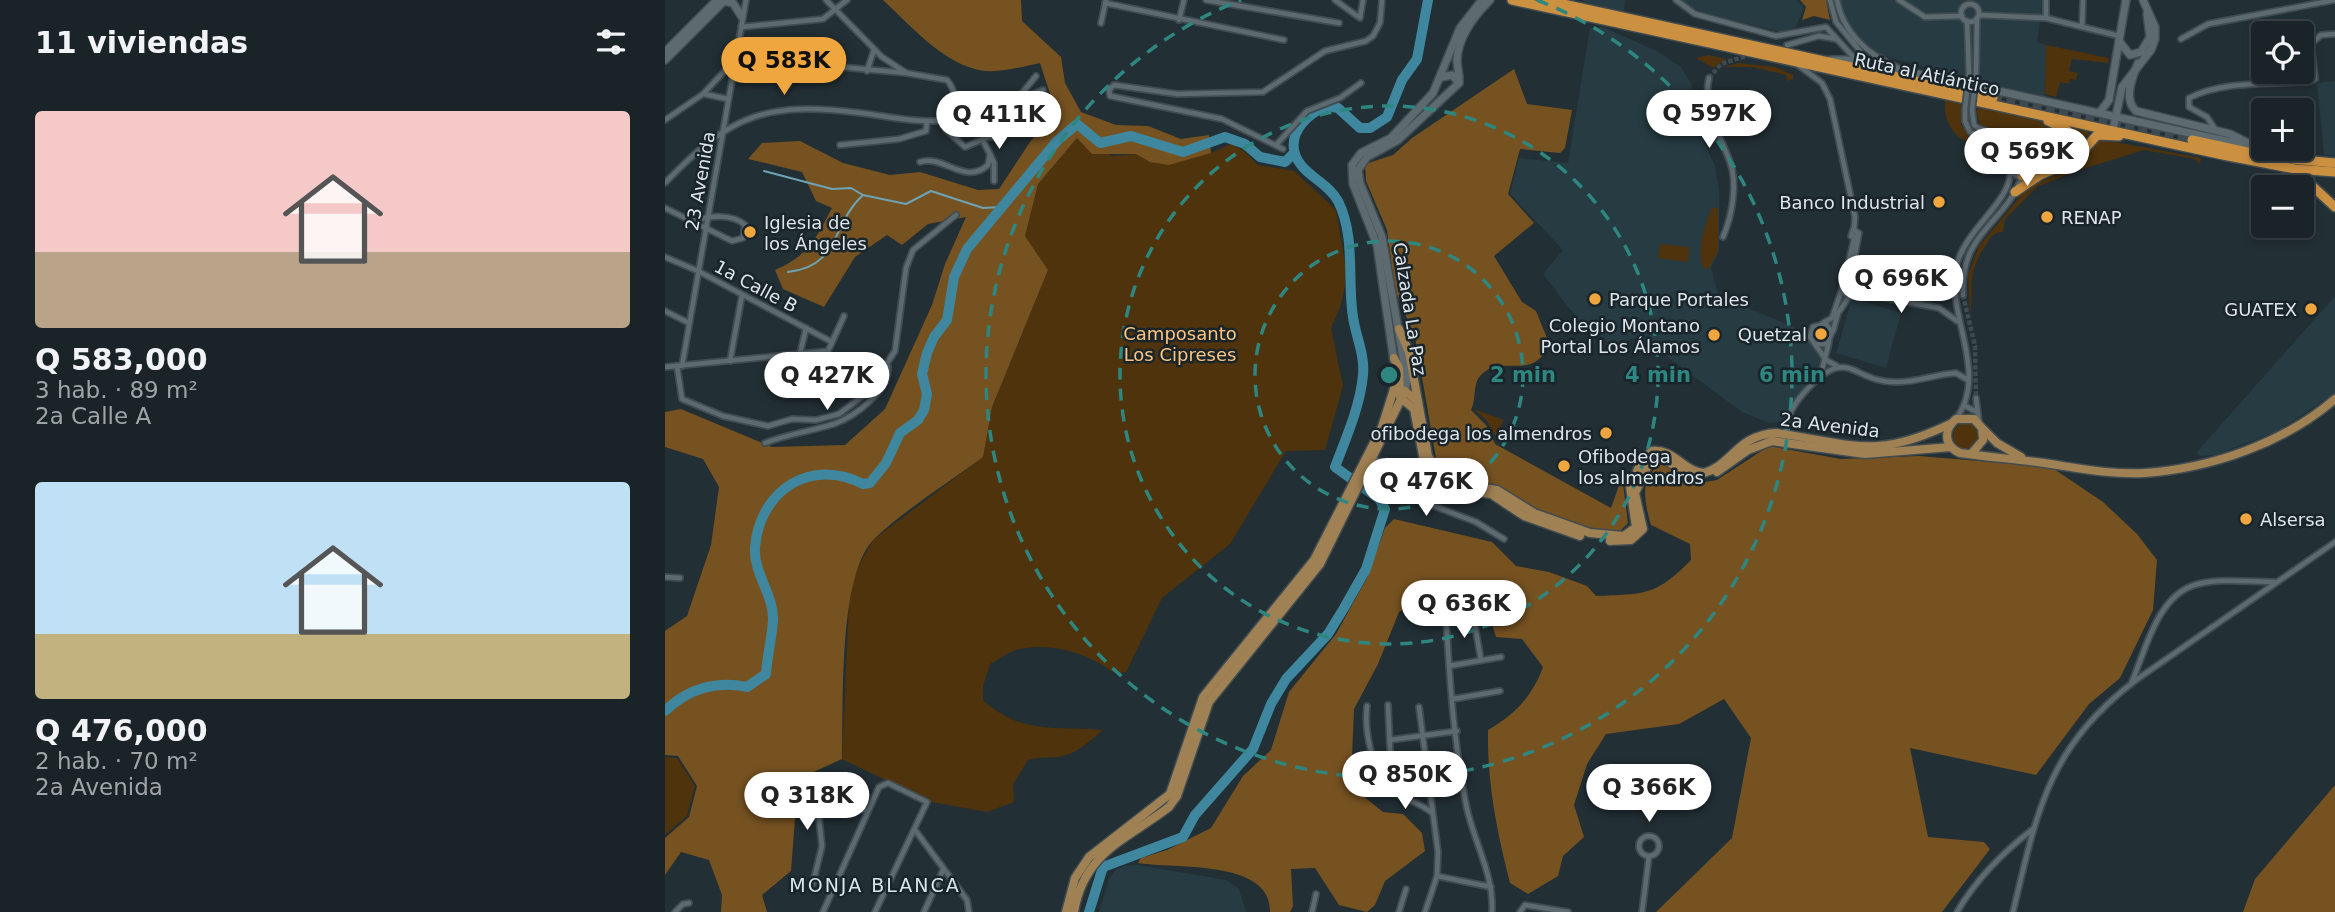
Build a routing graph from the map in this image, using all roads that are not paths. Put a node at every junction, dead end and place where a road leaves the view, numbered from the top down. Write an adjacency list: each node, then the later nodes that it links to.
1 (716, 0): 48 (main road)
2 (725, 0): 32 (main road); 48 (main road)
3 (746, 0): 32 (street, 23 Avenida)
4 (826, 0): 28 (street)
5 (847, 0): 28 (street)
6 (1184, 0): 35 (street)
7 (1206, 0): 38 (street)
8 (1335, 0): 9 (street)
9 (1363, 0)
10 (1382, 0): 84 (street)
11 (1482, 0): 59 (main road, Calzada La Paz)
12 (1490, 0): 62 (main road)
13 (1512, 0): 30 (highway, Ruta al Atlántico)
14 (1545, 0): 30 (highway, Ruta al Atlántico)
15 (1676, 0): 45 (street)
16 (1830, 0): 52 (street)
17 (1837, 0): 55 (street)
18 (1964, 0): 27 (street)
19 (2046, 0): 34 (street)
20 (2083, 0): 40 (street)
21 (2126, 0): 42 (main road)
22 (2143, 0): 29 (main road)
23 (2335, 0): 43 (street)
24 (1106, 2): 35 (street); 37 (street)
25 (1900, 2): 31 (street)
26 (1972, 2): 27 (street); 33 (street)
27 (1963, 7): 31 (street)
28 (836, 9): 39 (street); 47 (street)
29 (2146, 10): 42 (main road); 53 (main road)
30 (1576, 11): 50 (highway, Ruta al Atlántico); 51 (highway, Ruta al Atlántico)
31 (1962, 16): 36 (street)
32 (742, 17): 39 (street, 23 Avenida)
33 (1978, 17): 34 (street); 36 (street); 80 (street, bridge)
34 (2046, 18): 40 (street)
35 (1179, 20): 44 (street)
36 (1967, 21): 91 (street, bridge)
37 (1101, 23)
38 (1339, 23)
39 (741, 27): 49 (street, 23 Avenida)
40 (2083, 27): 42 (street)
41 (2335, 34): 77 (street)
42 (2120, 39): 68 (main road)
43 (2181, 39)
44 (1284, 40)
45 (1837, 40): 46 (street); 52 (street)
46 (1787, 45)
47 (874, 49): 54 (street); 56 (street)
48 (666, 57)
49 (734, 61): 57 (street, 23 Avenida); 64 (street)
50 (1823, 61): 52 (main road, Ruta al Atlántico); 65 (highway, Ruta al Atlántico)
51 (1794, 62): 69 (highway, Ruta al Atlántico); 110 (street)
52 (1858, 62): 55 (main road, Ruta al Atlántico)
53 (2138, 64): 71 (main road); 77 (main road)
54 (867, 71): 56 (street); 57 (street)
55 (1909, 72): 68 (main road, Ruta al Atlántico)
56 (906, 73): 72 (street)
57 (732, 76): 66 (street, 23 Avenida)
58 (1036, 76): 67 (street)
59 (1442, 77): 62 (main road); 129 (main road, Calzada La Paz)
60 (1709, 78): 109 (street)
61 (1361, 83): 84 (street)
62 (1459, 83): 123 (main road, Calzada La Paz)
63 (1043, 89): 67 (street)
64 (703, 94): 66 (street); 73 (street)
65 (1993, 98)
66 (728, 99): 76 (street, 23 Avenida)
67 (1017, 100): 70 (street)
68 (2100, 112): 71 (main road, Ruta al Atlántico)
69 (2031, 113): 78 (highway, Ruta al Atlántico); 87 (highway)
70 (1009, 115): 75 (street); 82 (street)
71 (2116, 116): 78 (main road); 86 (main road, Ruta al Atlántico)
72 (943, 118): 74 (street); 82 (street)
73 (665, 120)
74 (927, 121): 76 (street); 83 (street)
75 (1037, 123)
76 (723, 129): 101 (street); 106 (street, 23 Avenida)
77 (2215, 130): 85 (main road)
78 (2113, 131): 79 (highway, Ruta al Atlántico)
79 (2127, 133): 95 (highway, Ruta al Atlántico); 98 (highway)
80 (2013, 140): 87 (highway)
81 (2192, 140): 89 (highway, Ruta al Atlántico)
82 (983, 141): 90 (street)
83 (840, 145)
84 (1276, 145): 88 (street)
85 (2251, 145)
86 (2251, 146)
87 (2025, 147): 91 (street); 99 (street)
88 (1283, 149)
89 (2251, 152)
90 (990, 154): 93 (street); 100 (street)
91 (2008, 158): 96 (street)
92 (2311, 161): 94 (highway, Ruta al Atlántico)
93 (920, 162)
94 (2335, 163)
95 (2295, 169): 97 (highway, Ruta al Atlántico); 103 (highway)
96 (2010, 172): 99 (street); 121 (street)
97 (2335, 173)
98 (2040, 175): 99 (highway); 102 (highway)
99 (2022, 176): 102 (street)
100 (994, 181)
101 (665, 183)
102 (2015, 192): 116 (street)
103 (2335, 207)
104 (665, 208): 107 (street)
105 (956, 215): 132 (street)
106 (708, 217): 107 (street); 108 (street, 23 Avenida); 108 (street)
107 (693, 221): 108 (street)
108 (706, 227): 112 (street, 23 Avenida)
109 (1723, 237)
110 (1855, 237): 113 (street); 114 (street)
111 (665, 257): 112 (street, 1a Calle B)
112 (698, 271): 115 (street, 1a Calle B); 119 (street, 23 Avenida)
113 (1842, 288): 114 (street); 114 (street); 120 (street)
114 (1852, 291): 121 (street); 124 (street)
115 (742, 295): 122 (street, 1a Calle B); 131 (street)
116 (1963, 295)
117 (665, 311): 119 (street)
118 (844, 316): 125 (street)
119 (689, 323): 133 (street, 23 Avenida)
120 (1823, 323): 124 (street); 127 (street)
121 (1959, 325): 138 (street)
122 (806, 328): 125 (street, 1a Calle B); 128 (street)
123 (1399, 329): 139 (main road, Calzada La Paz); 142 (main road)
124 (1832, 332): 126 (street)
125 (832, 342): 128 (street)
126 (1829, 342): 127 (street); 130 (street)
127 (1817, 344): 130 (street)
128 (800, 354): 131 (street)
129 (1394, 358): 136 (main road, Calzada La Paz); 139 (main road)
130 (1826, 360): 135 (street); 137 (street)
131 (730, 361): 133 (street)
132 (888, 365): 133 (street); 148 (street)
133 (679, 366): 134 (street)
134 (665, 368)
135 (1841, 368): 137 (street); 138 (street)
136 (1395, 371): 153 (main road, Calzada La Paz)
137 (1820, 375): 147 (street)
138 (1968, 380): 143 (street)
139 (1403, 395): 142 (main road); 149 (main road, 2a Avenida); 151 (main road, Calzada La Paz)
140 (1976, 398): 144 (street)
141 (2335, 399): 152 (main road)
142 (1418, 402): 147 (main road, 2a Avenida)
143 (1965, 406): 144 (street); 145 (street)
144 (1977, 412): 146 (street)
145 (1953, 422): 146 (main road); 147 (main road, 2a Avenida); 149 (main road)
146 (1980, 425): 150 (main road); 152 (main road)
147 (1786, 434)
148 (765, 443)
149 (1951, 447): 150 (main road)
150 (1972, 453): 152 (main road)
151 (1374, 459): 153 (main road, Calzada La Paz); 155 (street)
152 (2030, 461)
153 (1363, 473): 154 (main road, Calzada La Paz)
154 (1351, 498): 192 (main road, Calzada La Paz); 193 (main road, Calzada La Paz)
155 (1504, 539)
156 (2335, 542): 159 (street)
157 (665, 577): 158 (street)
158 (680, 578)
159 (2275, 582): 165 (street); 165 (street)
160 (1445, 601): 164 (street)
161 (1473, 615): 163 (street)
162 (1501, 657): 163 (street)
163 (1481, 660): 164 (street)
164 (1449, 666): 167 (street)
165 (2131, 684): 178 (street)
166 (1500, 691): 167 (street)
167 (1453, 699): 171 (street)
168 (1388, 705): 173 (street)
169 (1367, 706): 174 (street)
170 (1419, 707): 172 (street)
171 (1457, 731): 172 (street); 183 (street)
172 (1424, 735): 173 (street); 176 (street)
173 (1389, 740): 174 (street)
174 (1392, 791): 176 (street)
175 (867, 811): 177 (street); 182 (street); 189 (street)
176 (1432, 814): 181 (street)
177 (915, 829): 180 (street); 190 (street)
178 (2033, 829): 201 (street); 202 (street)
179 (1649, 856): 179 (street); 200 (street)
180 (943, 870): 187 (street); 191 (street)
181 (1437, 876): 183 (street); 196 (street)
182 (813, 883)
183 (1492, 888): 197 (street)
184 (1406, 889): 195 (street)
185 (1316, 894): 194 (street)
186 (689, 903): 188 (street)
187 (969, 909)
188 (675, 912)
189 (823, 912)
190 (875, 912)
191 (924, 912)
192 (1066, 912)
193 (1074, 912)
194 (1312, 912)
195 (1399, 912)
196 (1425, 912)
197 (1492, 912)
198 (1520, 912): 199 (street)
199 (1567, 912)
200 (1642, 912)
201 (1957, 912)
202 (2014, 912)

